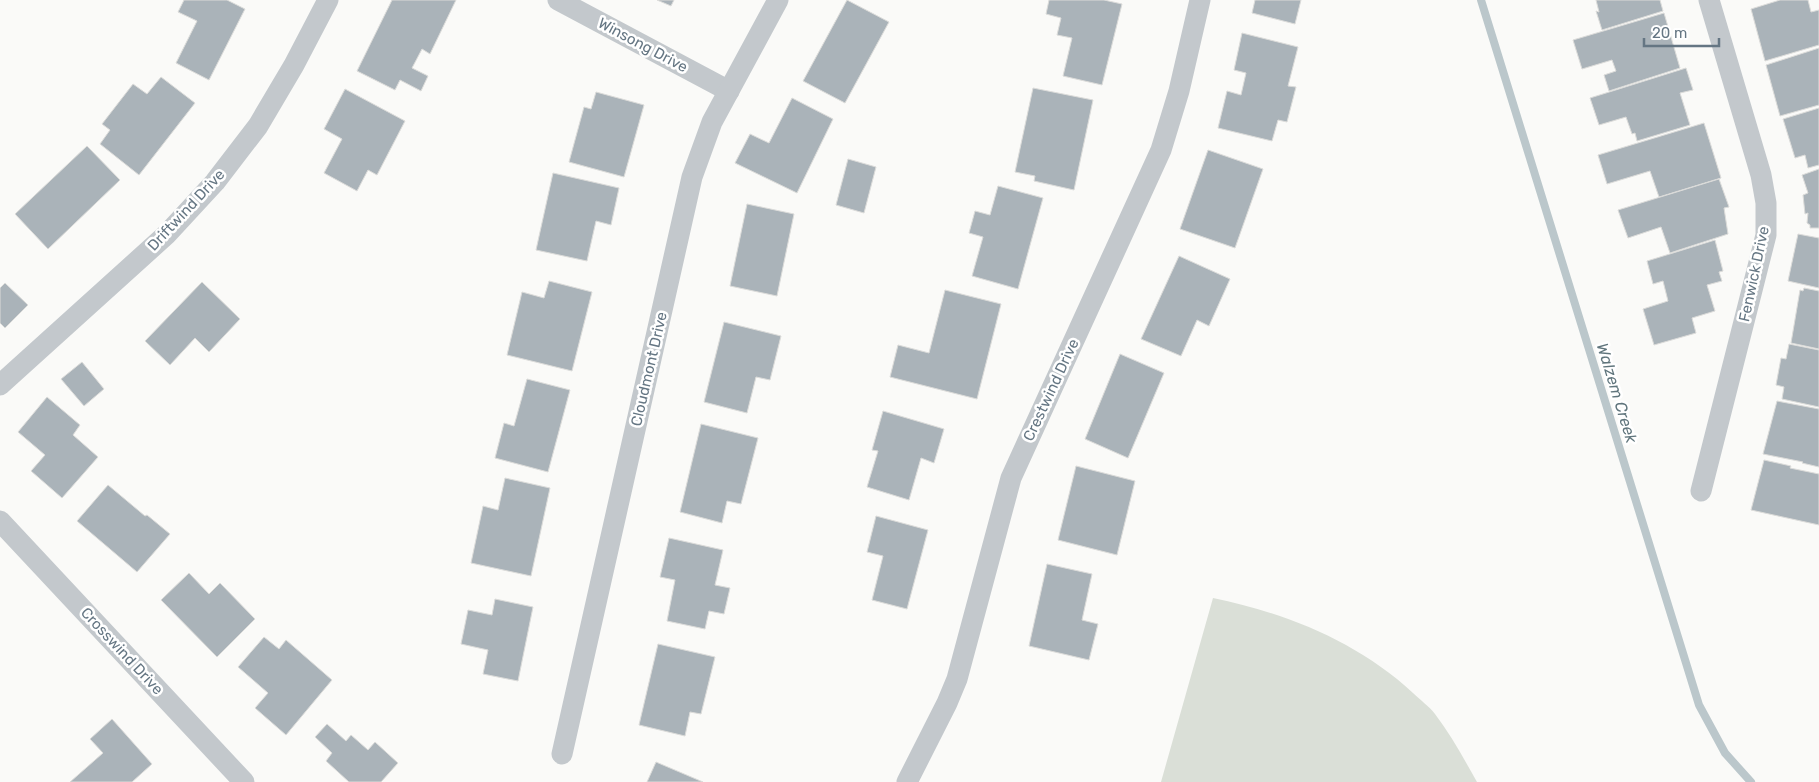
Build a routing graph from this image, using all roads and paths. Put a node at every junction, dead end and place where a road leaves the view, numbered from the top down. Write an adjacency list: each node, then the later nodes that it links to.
1 (328, 0): 7 (street, Driftwind Drive)
2 (558, 0): 6 (street, Winsong Drive)
3 (778, 0): 6 (street, Cloudmont Drive)
4 (1200, 0): 12 (street, Crestwind Drive)
5 (1709, 0): 8 (street, Fenwick Drive)
6 (729, 91): 10 (street, Cloudmont Drive)
7 (0, 385)
8 (1701, 491)
9 (0, 521): 11 (street, Crosswind Drive)
10 (562, 754)
11 (239, 780)
12 (907, 782)

